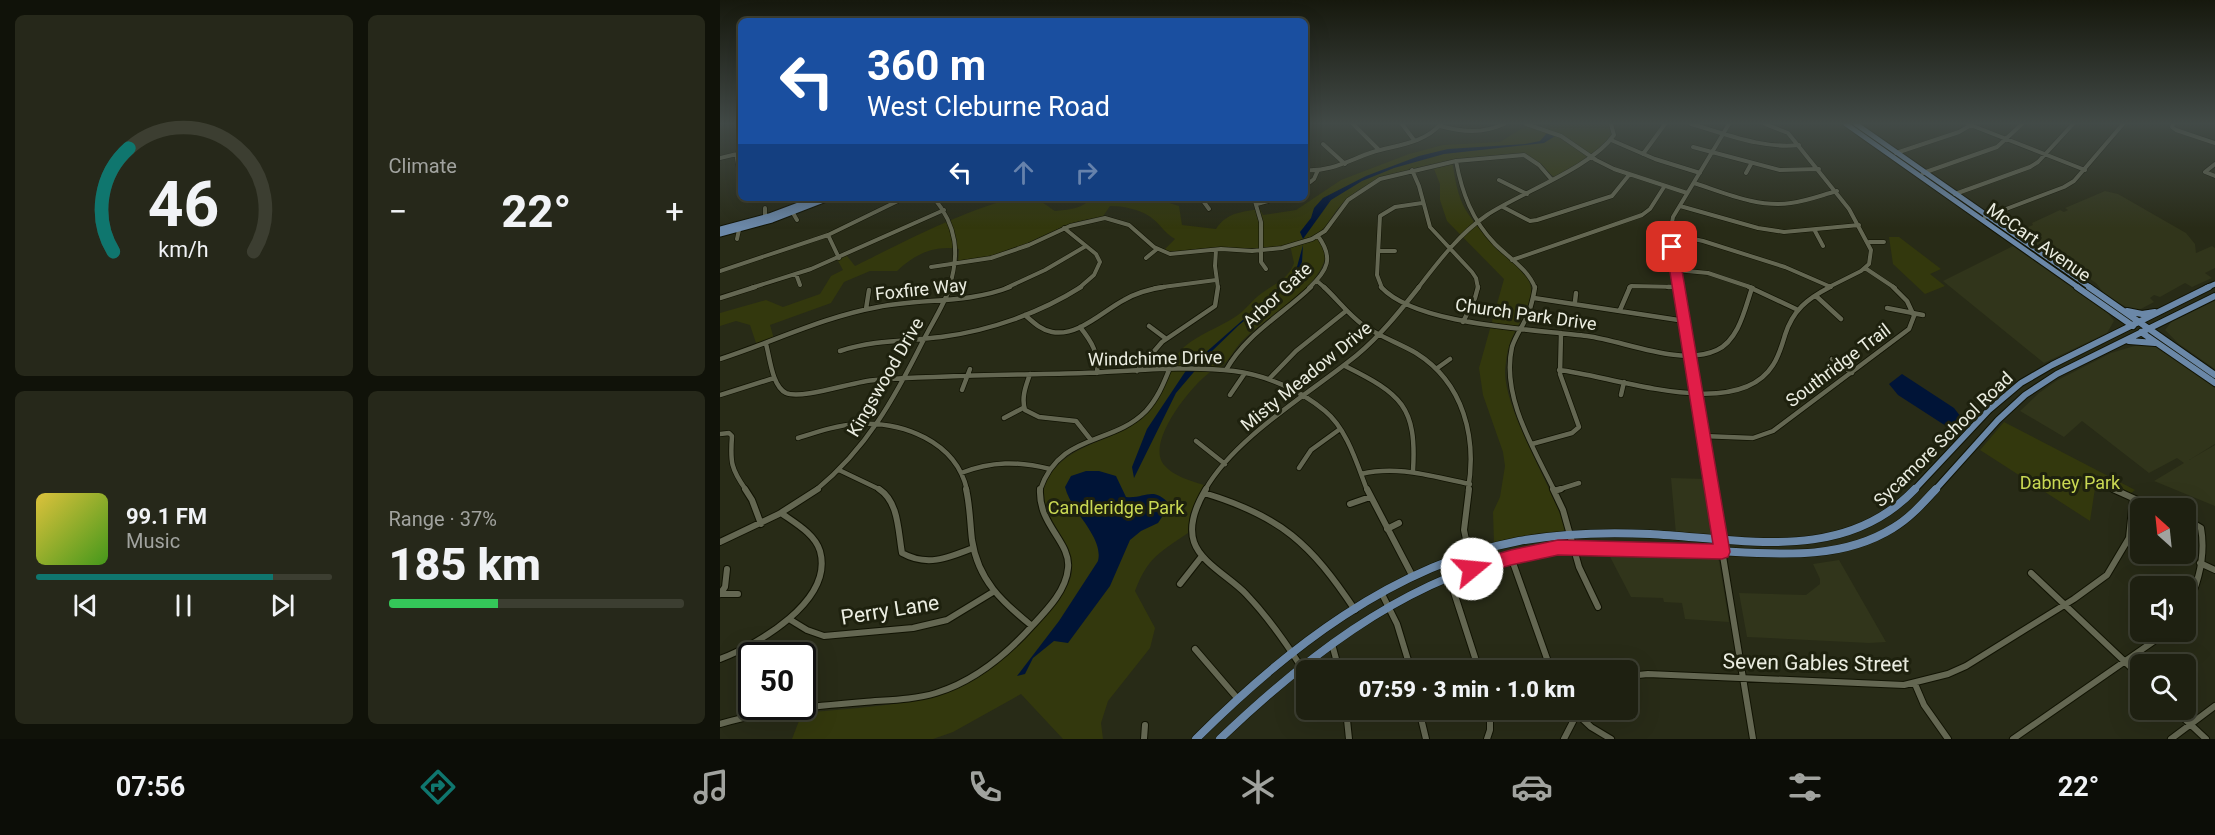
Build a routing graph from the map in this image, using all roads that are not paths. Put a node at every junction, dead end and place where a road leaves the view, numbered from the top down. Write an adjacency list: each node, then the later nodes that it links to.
1 (1339, 158): 18 (street)
2 (1358, 158): 18 (street)
3 (1484, 158): 17 (street)
4 (1529, 158): 35 (street)
5 (1586, 158): 35 (street, Misty Meadow Drive)
6 (1595, 158): 30 (street)
7 (1659, 158): 27 (street)
8 (1708, 158): 27 (street)
9 (1733, 158): 19 (street)
10 (1810, 158): 21 (street)
11 (1895, 158): 31 (main road, McCart Avenue)
12 (1904, 158): 29 (main road, McCart Avenue)
13 (1967, 158): 29 (street)
14 (2041, 158): 42 (street)
15 (2054, 158): 26 (street)
16 (2095, 158): 26 (street)
17 (1456, 161): 24 (street); 63 (street)
18 (1345, 164): 23 (street)
19 (1751, 164): 25 (street); 28 (street)
20 (2215, 164): 32 (street)
21 (1819, 169): 25 (street); 39 (street)
22 (1308, 170): 23 (street)
23 (1318, 170): 37 (street)
24 (1413, 170): 50 (street); 72 (street)
25 (1780, 170): 33 (street)
26 (2085, 170): 60 (street)
27 (1700, 173): 36 (street)
28 (1746, 173)
29 (1924, 173): 31 (street); 42 (main road, McCart Avenue)
30 (1629, 175): 38 (street); 54 (street)
31 (1918, 175): 61 (main road, McCart Avenue)
32 (2215, 176)
33 (1780, 178)
34 (1499, 180): 41 (street)
35 (1552, 180): 41 (street, Misty Meadow Drive)
36 (1694, 183): 39 (street); 40 (street)
37 (1308, 184)
38 (1664, 186): 40 (street); 89 (street)
39 (1837, 191): 64 (street)
40 (1687, 193): 53 (street)
41 (1527, 194): 54 (street, Misty Meadow Drive)
42 (1954, 194): 60 (main road, McCart Avenue)
43 (813, 201): 52 (main road)
44 (820, 201): 52 (main road)
45 (898, 201): 71 (street)
46 (937, 201): 57 (street, Kingswood Drive)
47 (1203, 201): 56 (street)
48 (1256, 201): 51 (street)
49 (1268, 201): 51 (street)
50 (1422, 203): 82 (street, Church Park Drive); 84 (street)
51 (1257, 204): 81 (street)
52 (807, 205): 58 (main road); 59 (main road)
53 (1680, 206): 68 (street); 70 (street)
54 (1503, 207): 63 (street, Misty Meadow Drive)
55 (765, 208): 59 (street)
56 (1209, 209)
57 (944, 210): 86 (street); 90 (street, Kingswood Drive)
58 (793, 213): 62 (street); 67 (main road)
59 (765, 217): 66 (main road)
60 (1987, 217): 61 (street); 85 (main road, McCart Avenue)
61 (1980, 219): 79 (main road, McCart Avenue)
62 (797, 220)
63 (1477, 223): 84 (street, Misty Meadow Drive); 89 (street)
64 (1859, 225): 68 (street); 74 (street)
65 (1064, 228): 76 (street); 78 (street); 90 (street)
66 (720, 229)
67 (739, 230): 69 (main road); 73 (street)
68 (1815, 231): 77 (street)
69 (720, 234)
70 (1670, 234): 96 (street); 103 (street)
71 (828, 235): 86 (street); 95 (street)
72 (1318, 236): 81 (street); 99 (street, Arbor Gate)
73 (738, 238)
74 (1869, 242): 75 (street); 93 (street)
75 (1884, 242)
76 (1086, 246): 112 (street, Foxfire Way); 124 (street)
77 (1823, 246)
78 (1156, 249): 80 (street); 87 (street)
79 (2022, 249): 85 (main road); 88 (main road, McCart Avenue)
80 (1216, 250): 81 (street); 98 (street)
81 (1262, 250): 94 (street)
82 (1379, 251): 83 (street); 114 (street, Church Park Drive)
83 (1395, 251)
84 (1449, 251): 114 (street, Misty Meadow Drive); 128 (street)
85 (2043, 256): 91 (main road, McCart Avenue)
86 (838, 258): 97 (street)
87 (1146, 258)
88 (2036, 258): 91 (main road); 115 (main road, McCart Avenue)
89 (1512, 260): 111 (street)
90 (956, 265): 92 (street); 112 (street, Kingswood Drive)
91 (2059, 266): 120 (main road, McCart Avenue)
92 (931, 267)
93 (1865, 268): 103 (street); 123 (street)
94 (1266, 269)
95 (720, 270)
96 (1676, 270): 102 (street); 104 (street)
97 (796, 274): 101 (street); 110 (street)
98 (1216, 280): 133 (street); 140 (street)
99 (1317, 281): 121 (street); 156 (street, Arbor Gate)
100 (2215, 284): 106 (main road, Sycamore School Road)
101 (800, 285)
102 (1679, 287): 119 (street); 127 (street)
103 (1831, 287): 108 (street)
104 (1752, 288): 118 (street); 146 (street, Church Park Drive)
105 (869, 290): 117 (street)
106 (2198, 292): 109 (main road); 122 (main road, Sycamore School Road)
107 (1576, 293): 113 (street)
108 (1816, 296): 118 (street); 126 (street)
109 (2212, 297): 130 (main road, Sycamore School Road)
110 (720, 298)
111 (1534, 298): 113 (street); 134 (street)
112 (944, 300): 117 (street, Foxfire Way); 139 (street, Kingswood Drive)
113 (1575, 302): 119 (street)
114 (1406, 303): 128 (street, Church Park Drive); 138 (street, Misty Meadow Drive)
115 (2102, 304): 131 (main road, McCart Avenue); 135 (main road)
116 (1887, 308): 123 (street)
117 (866, 309): 142 (street, Foxfire Way)
118 (1796, 309): 171 (street)
119 (1620, 310): 127 (street)
120 (2121, 310): 122 (main road); 129 (main road, McCart Avenue)
121 (1346, 311): 138 (street); 166 (street)
122 (2161, 311): 129 (main road, Sycamore School Road)
123 (1913, 313): 125 (street); 161 (street, Southridge Trail)
124 (1025, 315): 133 (street); 139 (street)
125 (1923, 315)
126 (1841, 319)
127 (1685, 321): 146 (street)
128 (1463, 322): 134 (street, Church Park Drive)
129 (2139, 322): 131 (main road, Sycamore School Road); 136 (main road, McCart Avenue)
130 (2163, 322): 136 (main road, Sycamore School Road); 147 (main road)
131 (2132, 325): 135 (main road, Sycamore School Road); 136 (main road, McCart Avenue)
132 (1149, 326): 140 (street)
133 (1080, 327): 159 (street)
134 (1520, 329): 137 (street, Church Park Drive); 187 (street)
135 (2119, 331): 145 (main road, Sycamore School Road)
136 (2146, 331): 141 (main road, Sycamore School Road); 143 (main road, McCart Avenue); 147 (main road, McCart Avenue)
137 (1562, 333): 146 (street, Church Park Drive); 157 (street)
138 (1379, 336): 152 (street, Misty Meadow Drive); 154 (street)
139 (924, 338): 144 (street); 167 (street, Kingswood Drive)
140 (1165, 338): 158 (street)
141 (2120, 343): 143 (main road); 151 (main road, Sycamore School Road)
142 (766, 344): 148 (street, Foxfire Way); 165 (street)
143 (2164, 347): 169 (main road, McCart Avenue)
144 (840, 351)
145 (2077, 352): 151 (main road); 175 (main road, Sycamore School Road)
146 (1690, 354): 171 (street)
147 (2186, 355): 163 (main road, McCart Avenue)
148 (720, 359)
149 (1450, 359): 154 (street)
150 (1832, 359): 161 (street)
151 (2086, 359): 177 (main road, Sycamore School Road)
152 (1345, 366): 176 (street, Misty Meadow Drive); 192 (street)
153 (970, 369): 164 (street)
154 (1436, 369): 196 (street)
155 (1169, 370): 156 (street, Windchime Drive); 158 (street, Windchime Drive); 185 (street)
156 (1226, 370): 160 (street, Windchime Drive)
157 (1559, 370): 168 (street); 187 (street)
158 (1137, 372): 159 (street, Windchime Drive)
159 (1097, 373): 162 (street, Windchime Drive)
160 (1245, 373): 166 (street, Windchime Drive); 173 (street)
161 (1852, 373): 183 (street, Southridge Trail)
162 (1030, 374): 164 (street, Windchime Drive); 178 (street)
163 (2215, 375)
164 (967, 377): 167 (street, Windchime Drive); 170 (street)
165 (774, 378): 167 (street, Windchime Drive); 172 (street)
166 (1269, 379): 176 (street, Windchime Drive)
167 (902, 380): 180 (street, Kingswood Drive)
168 (1624, 382): 171 (street); 174 (street)
169 (2215, 383)
170 (962, 390)
171 (1696, 393): 183 (street)
172 (720, 395)
173 (1230, 395)
174 (1621, 395)
175 (2004, 396): 177 (main road); 198 (main road, Sycamore School Road)
176 (1303, 397): 181 (street, Windchime Drive); 188 (street, Misty Meadow Drive)
177 (2015, 403): 202 (main road, Sycamore School Road)
178 (1023, 408): 179 (street); 185 (street)
179 (1004, 418)
180 (877, 424): 184 (street); 191 (street, Kingswood Drive); 193 (street)
181 (1340, 429): 189 (street); 194 (street, Windchime Drive)
182 (720, 434): 207 (street)
183 (1703, 436): 212 (street)
184 (798, 438)
185 (1091, 440): 190 (street)
186 (1196, 441): 188 (street)
187 (1532, 444): 199 (street)
188 (1225, 464): 200 (street, Misty Meadow Drive)
189 (1299, 468)
190 (1050, 469): 193 (street); 238 (street)
191 (838, 470): 205 (street, Kingswood Drive); 215 (street)
192 (1413, 471): 194 (street); 196 (street)
193 (961, 473): 215 (street)
194 (1361, 474): 201 (street, Windchime Drive)
195 (1579, 483): 199 (street)
196 (1470, 484): 217 (street)
197 (2105, 485): 203 (street)
198 (1915, 490): 202 (main road); 212 (main road, Sycamore School Road)
199 (1554, 491): 211 (street)
200 (1204, 493): 218 (street, Misty Meadow Drive); 236 (street)
201 (1371, 497): 204 (street); 210 (street, Windchime Drive)
202 (1928, 498): 216 (main road, Sycamore School Road)
203 (2131, 498)
204 (1350, 504)
205 (781, 513): 207 (street, Kingswood Drive); 237 (street)
206 (1399, 523): 210 (street)
207 (761, 524): 213 (street, Kingswood Drive)
208 (2196, 524): 220 (street)
209 (2130, 528): 233 (street, Seven Gables Street)
210 (1387, 530): 225 (street, Windchime Drive)
211 (1571, 534): 212 (main road, Sycamore School Road); 214 (street); 217 (main road, Sycamore School Road)
212 (1721, 539): 216 (street)
213 (720, 542)
214 (1573, 547): 216 (main road, Sycamore School Road); 219 (main road, Sycamore School Road); 235 (street)
215 (973, 548): 229 (street)
216 (1722, 552): 254 (street)
217 (1468, 554): 222 (street); 225 (main road, Sycamore School Road)
218 (1202, 556): 228 (street); 242 (street, Misty Meadow Drive)
219 (1511, 557): 222 (main road, Sycamore School Road); 249 (street)
220 (2200, 563): 223 (street); 227 (street)
221 (727, 569): 230 (street)
222 (1472, 569): 226 (main road, Sycamore School Road)
223 (2215, 570)
224 (2031, 573): 233 (street)
225 (1413, 577): 232 (main road, Sycamore School Road)
226 (1449, 578): 234 (main road, Sycamore School Road); 248 (street)
227 (2196, 579)
228 (1180, 584)
229 (993, 592): 237 (street, Perry Lane); 238 (street)
230 (720, 594): 231 (street)
231 (738, 594)
232 (1382, 594): 234 (street); 236 (main road, Sycamore School Road)
233 (2065, 604): 250 (street); 255 (street, Seven Gables Street)
234 (1390, 607): 240 (main road, Sycamore School Road); 247 (street)
235 (1598, 607)
236 (1355, 610): 242 (main road, Sycamore School Road)
237 (789, 619): 243 (street)
238 (1032, 626): 264 (street)
239 (2152, 642): 250 (street)
240 (1332, 644): 245 (main road, Sycamore School Road); 246 (street)
241 (1195, 649): 256 (street)
242 (1292, 652): 244 (street, Misty Meadow Drive); 256 (main road, Sycamore School Road)
243 (720, 659)
244 (1297, 660)
245 (1308, 660)
246 (1336, 660)
247 (1408, 660)
248 (1476, 660)
249 (1547, 660)
250 (2124, 661): 251 (street); 277 (street)
251 (2130, 667)
252 (1296, 669): 269 (main road, Sycamore School Road)
253 (1638, 675): 254 (street, Seven Gables Street)
254 (1743, 678): 255 (street, Seven Gables Street); 275 (street)
255 (1915, 684): 276 (street)
256 (1239, 699): 268 (main road, Sycamore School Road)
257 (2215, 706): 265 (street)
258 (1347, 720): 270 (street)
259 (1421, 720): 271 (street)
260 (1490, 720): 272 (street)
261 (1572, 720): 273 (street)
262 (1584, 720): 274 (street)
263 (2186, 720): 265 (street)
264 (720, 724)
265 (2190, 724): 278 (street); 279 (street)
266 (1145, 725): 267 (street)
267 (1144, 739)
268 (1196, 739)
269 (1220, 739)
270 (1348, 739)
271 (1426, 739)
272 (1487, 739)
273 (1564, 739)
274 (1611, 739)
275 (1753, 739)
276 (1948, 739)
277 (2013, 739)
278 (2170, 739)
279 (2206, 739)

